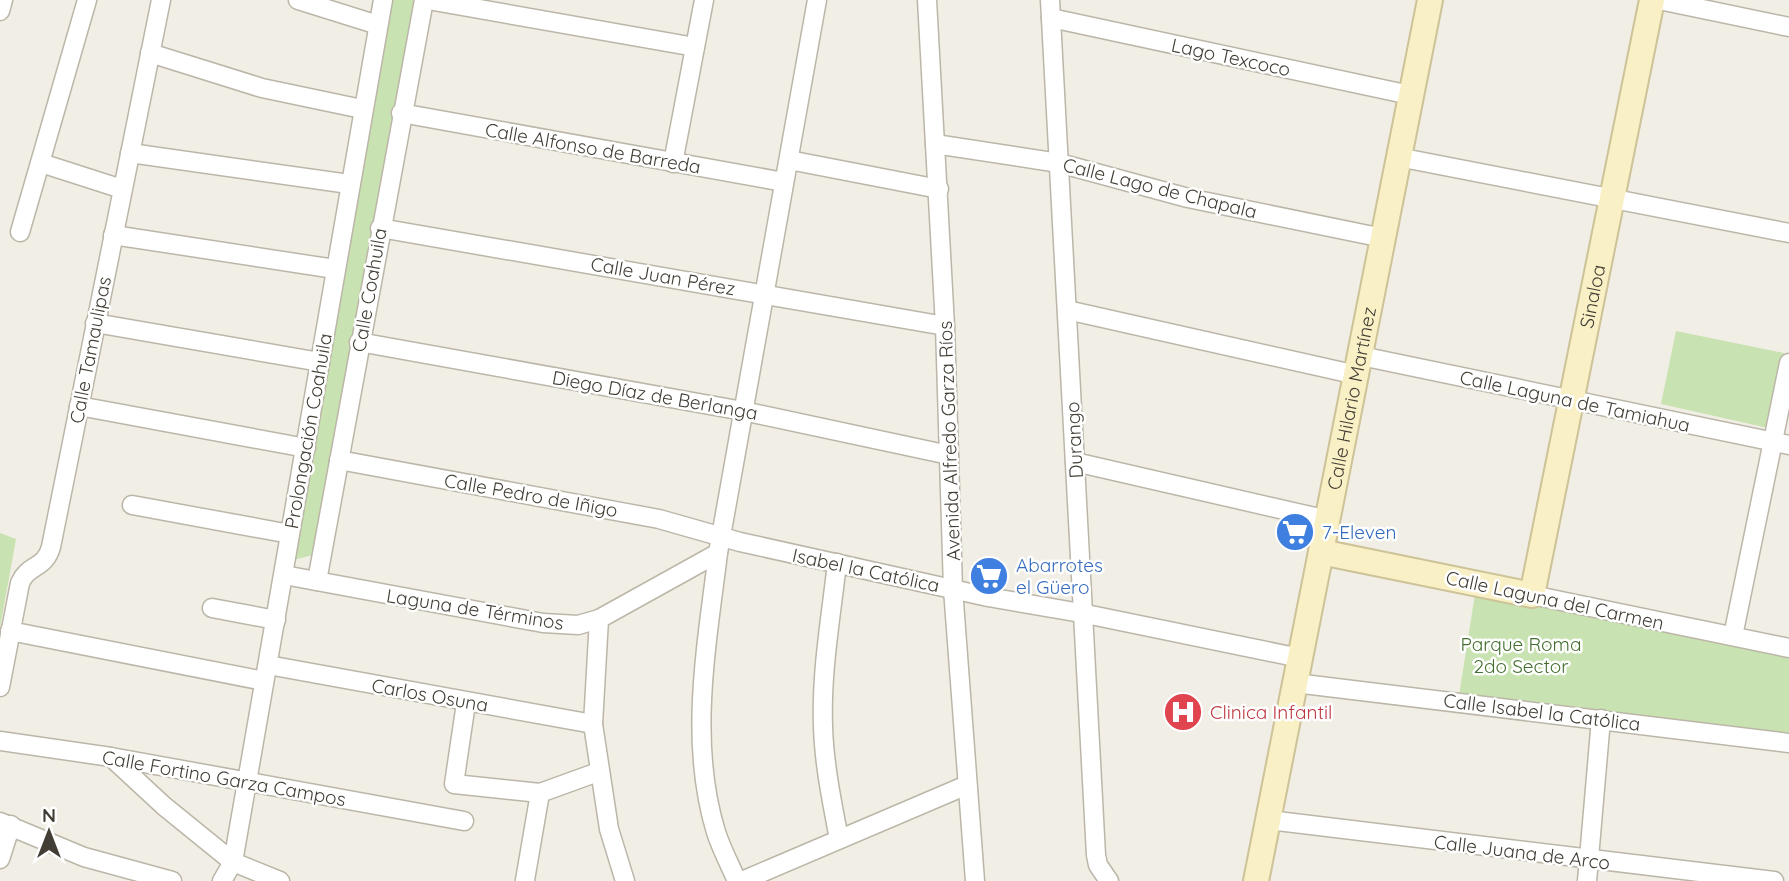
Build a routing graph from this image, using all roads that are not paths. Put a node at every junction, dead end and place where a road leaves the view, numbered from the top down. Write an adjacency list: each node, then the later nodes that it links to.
1 (3, 0): 14 (street)
2 (87, 0): 27 (street)
3 (161, 0): 19 (street, Calle Tamaulipas)
4 (298, 0): 16 (street)
5 (383, 0): 16 (street, Prolongación Coahuila)
6 (426, 0): 18 (street); 22 (street, Calle Coahuila)
7 (704, 0): 18 (street)
8 (817, 0): 26 (street)
9 (927, 0): 23 (street, Avenida Alfredo Garza Ríos)
10 (1050, 0): 15 (street, Durango)
11 (1430, 0): 20 (street, Calle Hilario Martínez)
12 (1652, 0): 34 (street, Sinaloa)
13 (1659, 0): 17 (street)
14 (0, 11)
15 (1051, 19): 20 (street, Lago Texcoco); 29 (street, Durango)
16 (378, 25): 21 (street, Prolongación Coahuila)
17 (1789, 27)
18 (695, 47): 28 (street)
19 (150, 53): 21 (street); 24 (street, Calle Tamaulipas)
20 (1410, 95): 25 (street, Calle Hilario Martínez)
21 (362, 110): 31 (street, Prolongación Coahuila)
22 (401, 113): 28 (street, Calle Alfonso de Barreda); 35 (street, Calle Coahuila)
23 (935, 144): 29 (street, Calle Lago de Chapala); 32 (street, Avenida Alfredo Garza Ríos)
24 (130, 153): 31 (street); 33 (street, Calle Tamaulipas)
25 (1398, 158): 34 (street); 39 (street, Calle Hilario Martínez)
26 (789, 160): 30 (street); 32 (street)
27 (41, 163): 33 (street); 36 (street)
28 (673, 163): 30 (street, Calle Alfonso de Barreda)
29 (1059, 163): 39 (street, Calle Lago de Chapala); 42 (street, Durango)
30 (784, 182): 41 (street)
31 (349, 184): 40 (street, Prolongación Coahuila)
32 (939, 189): 44 (street, Avenida Alfredo Garza Ríos)
33 (122, 190): 38 (street, Calle Tamaulipas)
34 (1611, 198): 37 (street); 49 (street, Sinaloa)
35 (380, 228): 41 (street, Calle Juan Pérez); 45 (street, Calle Coahuila)
36 (20, 232)
37 (1789, 233)
38 (113, 235): 40 (street); 43 (street, Calle Tamaulipas)
39 (1383, 238): 48 (street, Calle Hilario Martínez)
40 (335, 270): 46 (street, Prolongación Coahuila)
41 (764, 293): 44 (street, Calle Juan Pérez); 51 (street)
42 (1068, 310): 48 (street, Calle Laguna de Tamiahua); 56 (street, Durango)
43 (95, 323): 46 (street); 50 (street, Calle Tamaulipas)
44 (945, 326): 54 (street, Avenida Alfredo Garza Ríos)
45 (359, 342): 51 (street, Diego Díaz de Berlanga); 55 (street, Calle Coahuila)
46 (320, 362): 53 (street, Prolongación Coahuila)
47 (1789, 363): 52 (street)
48 (1359, 365): 49 (street, Calle Laguna de Tamiahua); 58 (street, Calle Hilario Martínez)
49 (1570, 401): 52 (street, Calle Laguna de Tamiahua); 66 (street, Sinaloa)
50 (79, 406): 53 (street); 71 (street, Calle Tamaulipas)
51 (743, 411): 54 (street, Diego Díaz de Berlanga); 60 (street)
52 (1781, 444): 72 (street)
53 (306, 449): 59 (street, Prolongación Coahuila)
54 (949, 455): 65 (street, Avenida Alfredo Garza Ríos)
55 (340, 460): 60 (street, Calle Pedro de Iñigo); 64 (street, Calle Coahuila)
56 (1075, 461): 58 (street); 68 (street, Durango)
57 (132, 505): 59 (street)
58 (1328, 520): 61 (street, Calle Hilario Martínez)
59 (290, 534): 63 (street, Prolongación Coahuila)
60 (719, 545): 62 (street, Isabel la Católica); 69 (street, Laguna de Términos); 101 (street)
61 (1321, 552): 66 (street, Calle Laguna del Carmen); 74 (street, Calle Hilario Martínez)
62 (837, 563): 65 (street, Isabel la Católica); 91 (street)
63 (284, 575): 64 (street, Laguna de Términos); 70 (street, Prolongación Coahuila)
64 (317, 581): 69 (street, Laguna de Términos)
65 (953, 589): 68 (street, Isabel la Católica); 86 (street, Avenida Alfredo Garza Ríos)
66 (1532, 595): 72 (street, Calle Laguna del Carmen)
67 (212, 608): 70 (street)
68 (1081, 613): 74 (street, Isabel la Católica); 96 (street, Durango)
69 (599, 619): 80 (street)
70 (276, 620): 75 (street, Prolongación Coahuila)
71 (10, 631): 75 (street, Carlos Osuna); 77 (street, Calle Tamaulipas)
72 (1733, 636): 73 (street, Calle Laguna del Carmen)
73 (1789, 648)
74 (1300, 658): 76 (street, Calle Hilario Martínez)
75 (266, 673): 78 (street, Carlos Osuna); 85 (street, Prolongación Coahuila)
76 (1295, 683): 79 (street, Calle Isabel la Católica); 89 (street, Calle Hilario Martínez)
77 (0, 687)
78 (466, 702): 80 (street, Carlos Osuna); 87 (street)
79 (1601, 719): 82 (street, Calle Isabel la Católica); 93 (street)
80 (593, 724): 84 (street)
81 (0, 741): 83 (street, Calle Fortino Garza Campos)
82 (1789, 743)
83 (111, 757): 85 (street, Calle Fortino Garza Campos); 94 (street)
84 (598, 772): 87 (street); 100 (street)
85 (244, 782): 88 (street, Calle Fortino Garza Campos); 94 (street, Prolongación Coahuila)
86 (967, 785): 91 (street); 102 (street, Avenida Alfredo Garza Ríos)
87 (540, 793): 95 (street)
88 (455, 820)
89 (1269, 820): 93 (street, Calle Juana de Arco); 103 (street, Calle Hilario Martínez)
90 (6, 824): 92 (street); 97 (street)
91 (839, 839): 101 (street)
92 (0, 859)
93 (1590, 861): 104 (street); 105 (street, Calle Juana de Arco)
94 (233, 862): 98 (street); 99 (street)
95 (525, 880)
96 (1107, 880)
97 (172, 881)
98 (222, 881)
99 (280, 881)
100 (625, 881)
101 (740, 881)
102 (975, 881)
103 (1256, 881)
104 (1587, 881)
105 (1774, 881)

